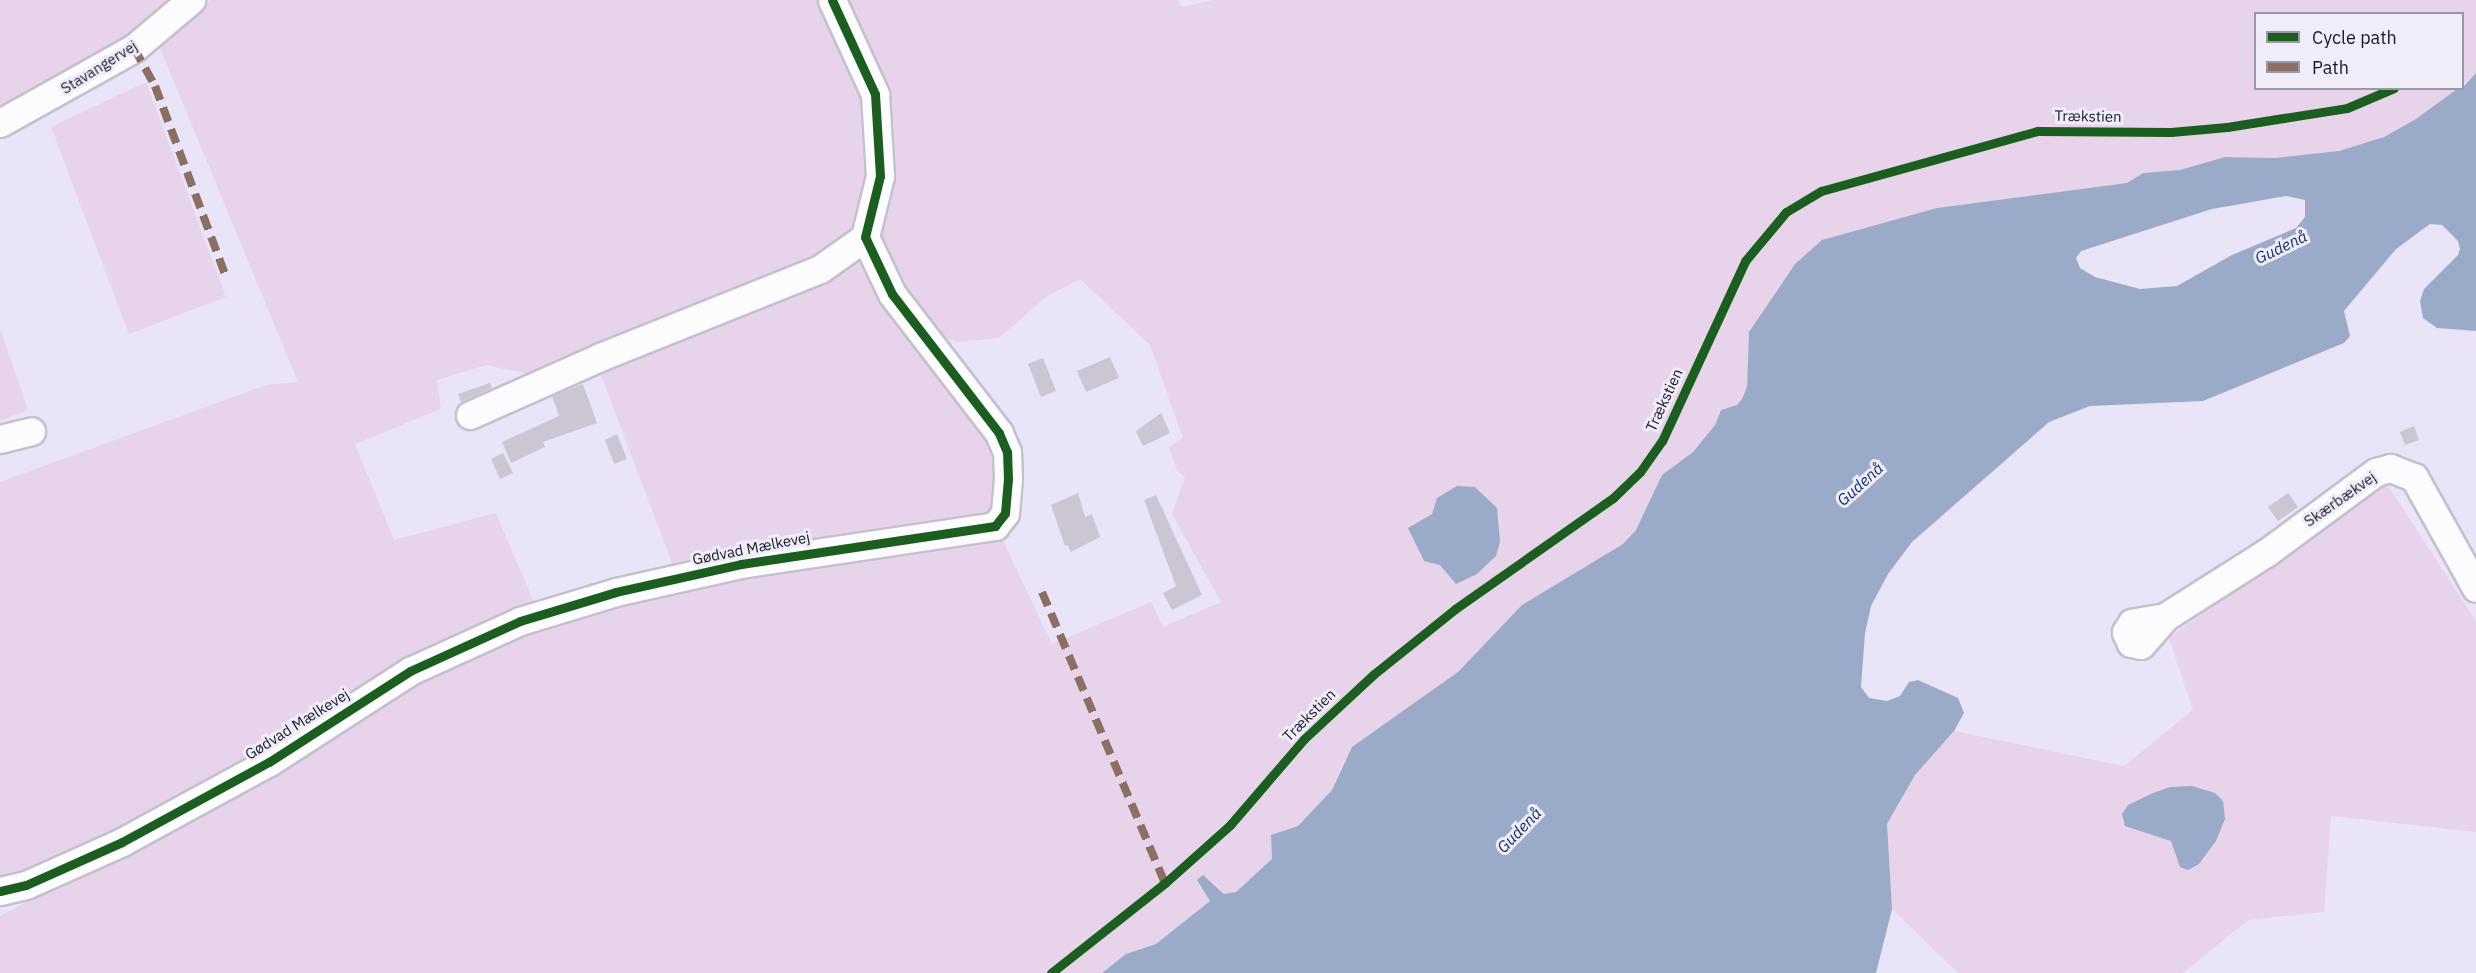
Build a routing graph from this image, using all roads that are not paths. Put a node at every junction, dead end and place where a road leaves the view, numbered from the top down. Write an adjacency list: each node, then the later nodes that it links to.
1 (191, 0): 3 (street, Stavangervej)
2 (832, 0): 4 (street)
3 (0, 123)
4 (865, 237): 5 (street); 10 (street, Gødvad Mælkevej)
5 (470, 415)
6 (31, 431): 7 (street)
7 (0, 439)
8 (2476, 588): 9 (street, Skærbækvej)
9 (2164, 617)
10 (0, 891)

